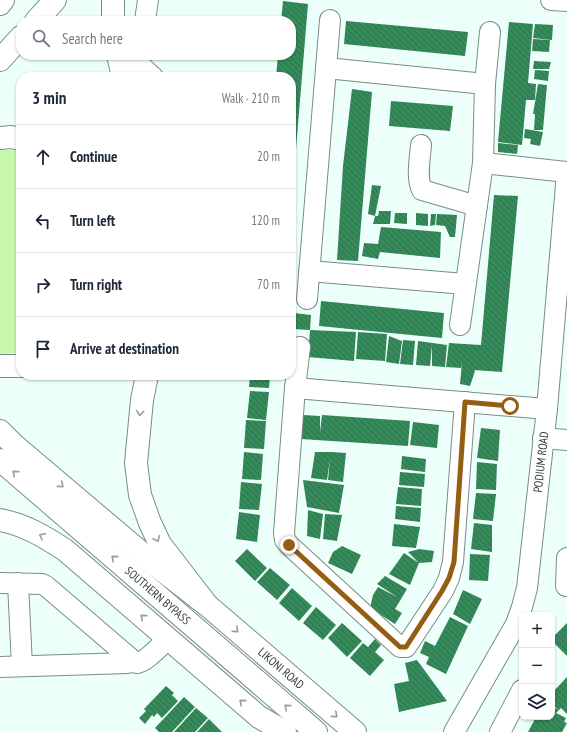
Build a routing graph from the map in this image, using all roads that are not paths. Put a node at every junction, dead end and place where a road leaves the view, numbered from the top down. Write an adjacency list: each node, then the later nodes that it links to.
1 (3, 0): 7 (main road)
2 (55, 0): 8 (main road)
3 (113, 0): 9 (main road)
4 (148, 0): 10 (street)
5 (551, 0): 6 (street)
6 (567, 1)
7 (0, 4)
8 (41, 16)
9 (113, 16)
10 (146, 16)
11 (330, 20): 18 (street)
12 (490, 32): 20 (street)
13 (16, 42): 14 (main road)
14 (0, 60)
15 (119, 60): 19 (main road)
16 (137, 60): 17 (street)
17 (149, 68)
18 (326, 68): 20 (street); 28 (street)
19 (122, 72)
20 (486, 84): 24 (street)
21 (0, 138): 22 (main road)
22 (16, 138)
23 (421, 145): 26 (street)
24 (483, 163): 25 (street); 26 (street)
25 (567, 172): 27 (street, PODIUM ROAD)
26 (477, 206): 29 (street)
27 (565, 226): 32 (street, PODIUM ROAD)
28 (309, 271): 29 (street); 30 (street)
29 (465, 284): 31 (street)
30 (307, 299)
31 (460, 325)
32 (560, 335): 41 (street, PODIUM ROAD)
33 (300, 347): 37 (street)
34 (0, 366): 35 (main road)
35 (16, 366)
36 (146, 380): 50 (main road, one-way to 50)
37 (296, 380)
38 (296, 380): 39 (street)
39 (295, 388): 40 (street); 40 (street)
40 (465, 402): 41 (street)
41 (547, 409): 43 (street, PODIUM ROAD)
42 (0, 431): 50 (main road, SOUTHERN BYPASS, one-way to 50)
43 (543, 438): 44 (street); 51 (street, PODIUM ROAD)
44 (567, 440)
45 (0, 460): 58 (main road, SOUTHERN BYPASS, one-way to 45)
46 (0, 520): 52 (main road, one-way to 46)
47 (567, 558): 49 (street)
48 (9, 583): 53 (street); 54 (street)
49 (567, 584)
50 (207, 605): 59 (main road, LIKONI ROAD, one-way to 59)
51 (517, 637): 60 (street, PODIUM ROAD)
52 (168, 639): 53 (street); 57 (main road, one-way to 52)
53 (130, 661): 54 (street)
54 (22, 666): 55 (street)
55 (0, 667)
56 (519, 696): 61 (street)
57 (285, 732)
58 (316, 732)
59 (355, 732)
60 (454, 732)
61 (500, 732)

